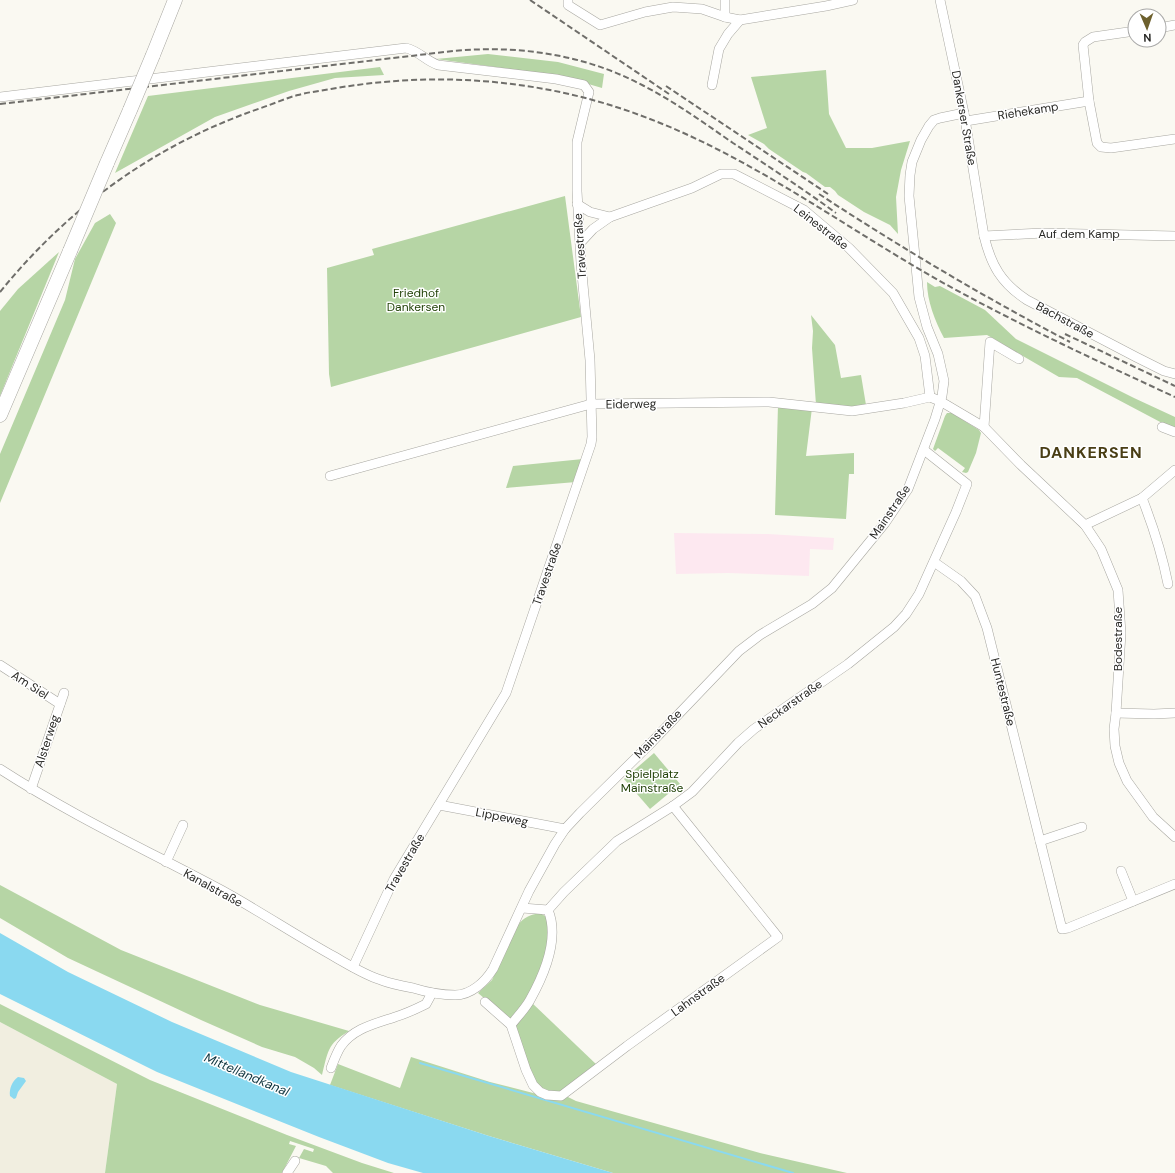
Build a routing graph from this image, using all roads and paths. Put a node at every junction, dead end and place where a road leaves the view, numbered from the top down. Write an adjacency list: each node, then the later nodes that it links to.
1 (175, 0): 24 (main road, bridge)
2 (568, 0): 6 (street)
3 (725, 0): 6 (street)
4 (853, 0): 7 (street)
5 (940, 0): 12 (street, Dankerser Straße)
6 (725, 17): 7 (street)
7 (740, 20): 9 (street)
8 (1127, 32): 11 (street)
9 (712, 85)
10 (0, 97): 14 (street, Travestraße)
11 (1090, 101): 12 (street, Riehekamp); 13 (street)
12 (965, 117): 16 (street, Dankerser Straße); 22 (street, Riehekamp)
13 (1175, 139)
14 (577, 204): 15 (street); 18 (street, Travestraße)
15 (610, 217): 18 (street, Leinestraße); 21 (street, Leinestraße)
16 (984, 236): 17 (street, Auf dem Kamp); 20 (street, Bachstraße)
17 (1175, 236)
18 (580, 242): 23 (street, Travestraße)
19 (1020, 359): 25 (street)
20 (1175, 374)
21 (930, 398): 22 (street, Eiderweg); 23 (street, Eiderweg)
22 (940, 401): 25 (street, Bodestraße); 28 (street, Mainstraße)
23 (591, 404): 30 (street, Eiderweg); 42 (street, Travestraße)
24 (0, 415)
25 (984, 427): 32 (street, Bodestraße)
26 (1162, 427): 27 (street)
27 (1175, 432)
28 (924, 450): 33 (street, Neckarstraße); 46 (street, Mainstraße)
29 (1175, 470): 31 (street)
30 (330, 476)
31 (1142, 498): 32 (street); 34 (street)
32 (1085, 525): 38 (street, Bodestraße)
33 (934, 562): 43 (street, Neckarstraße); 48 (street, Huntestraße)
34 (1168, 584)
35 (0, 665): 37 (street, Am Siel)
36 (64, 693): 37 (street, Alsterweg)
37 (60, 704): 41 (street, Alsterweg)
38 (1116, 713): 39 (street); 47 (street, Bodestraße)
39 (1175, 713)
40 (0, 769): 41 (street, Kanalstraße)
41 (31, 789): 49 (street, Kanalstraße)
42 (439, 805): 46 (street, Lippeweg); 55 (street, Travestraße)
43 (673, 806): 54 (street, Neckarstraße); 58 (street, Lahnstraße)
44 (183, 825): 49 (street)
45 (1082, 827): 48 (street)
46 (565, 829): 53 (street, Mainstraße)
47 (1175, 837)
48 (1040, 842): 52 (street, Huntestraße)
49 (166, 862): 55 (street, Kanalstraße)
50 (1122, 871): 52 (street)
51 (1175, 884): 52 (street)
52 (1134, 901)
53 (522, 908): 54 (street); 56 (street, Mainstraße)
54 (548, 910): 58 (street)
55 (353, 967): 56 (street, Kanalstraße)
56 (432, 993): 59 (street)
57 (485, 1002): 58 (street)
58 (511, 1025)
59 (331, 1068)
60 (295, 1161): 61 (street)
61 (287, 1173)

